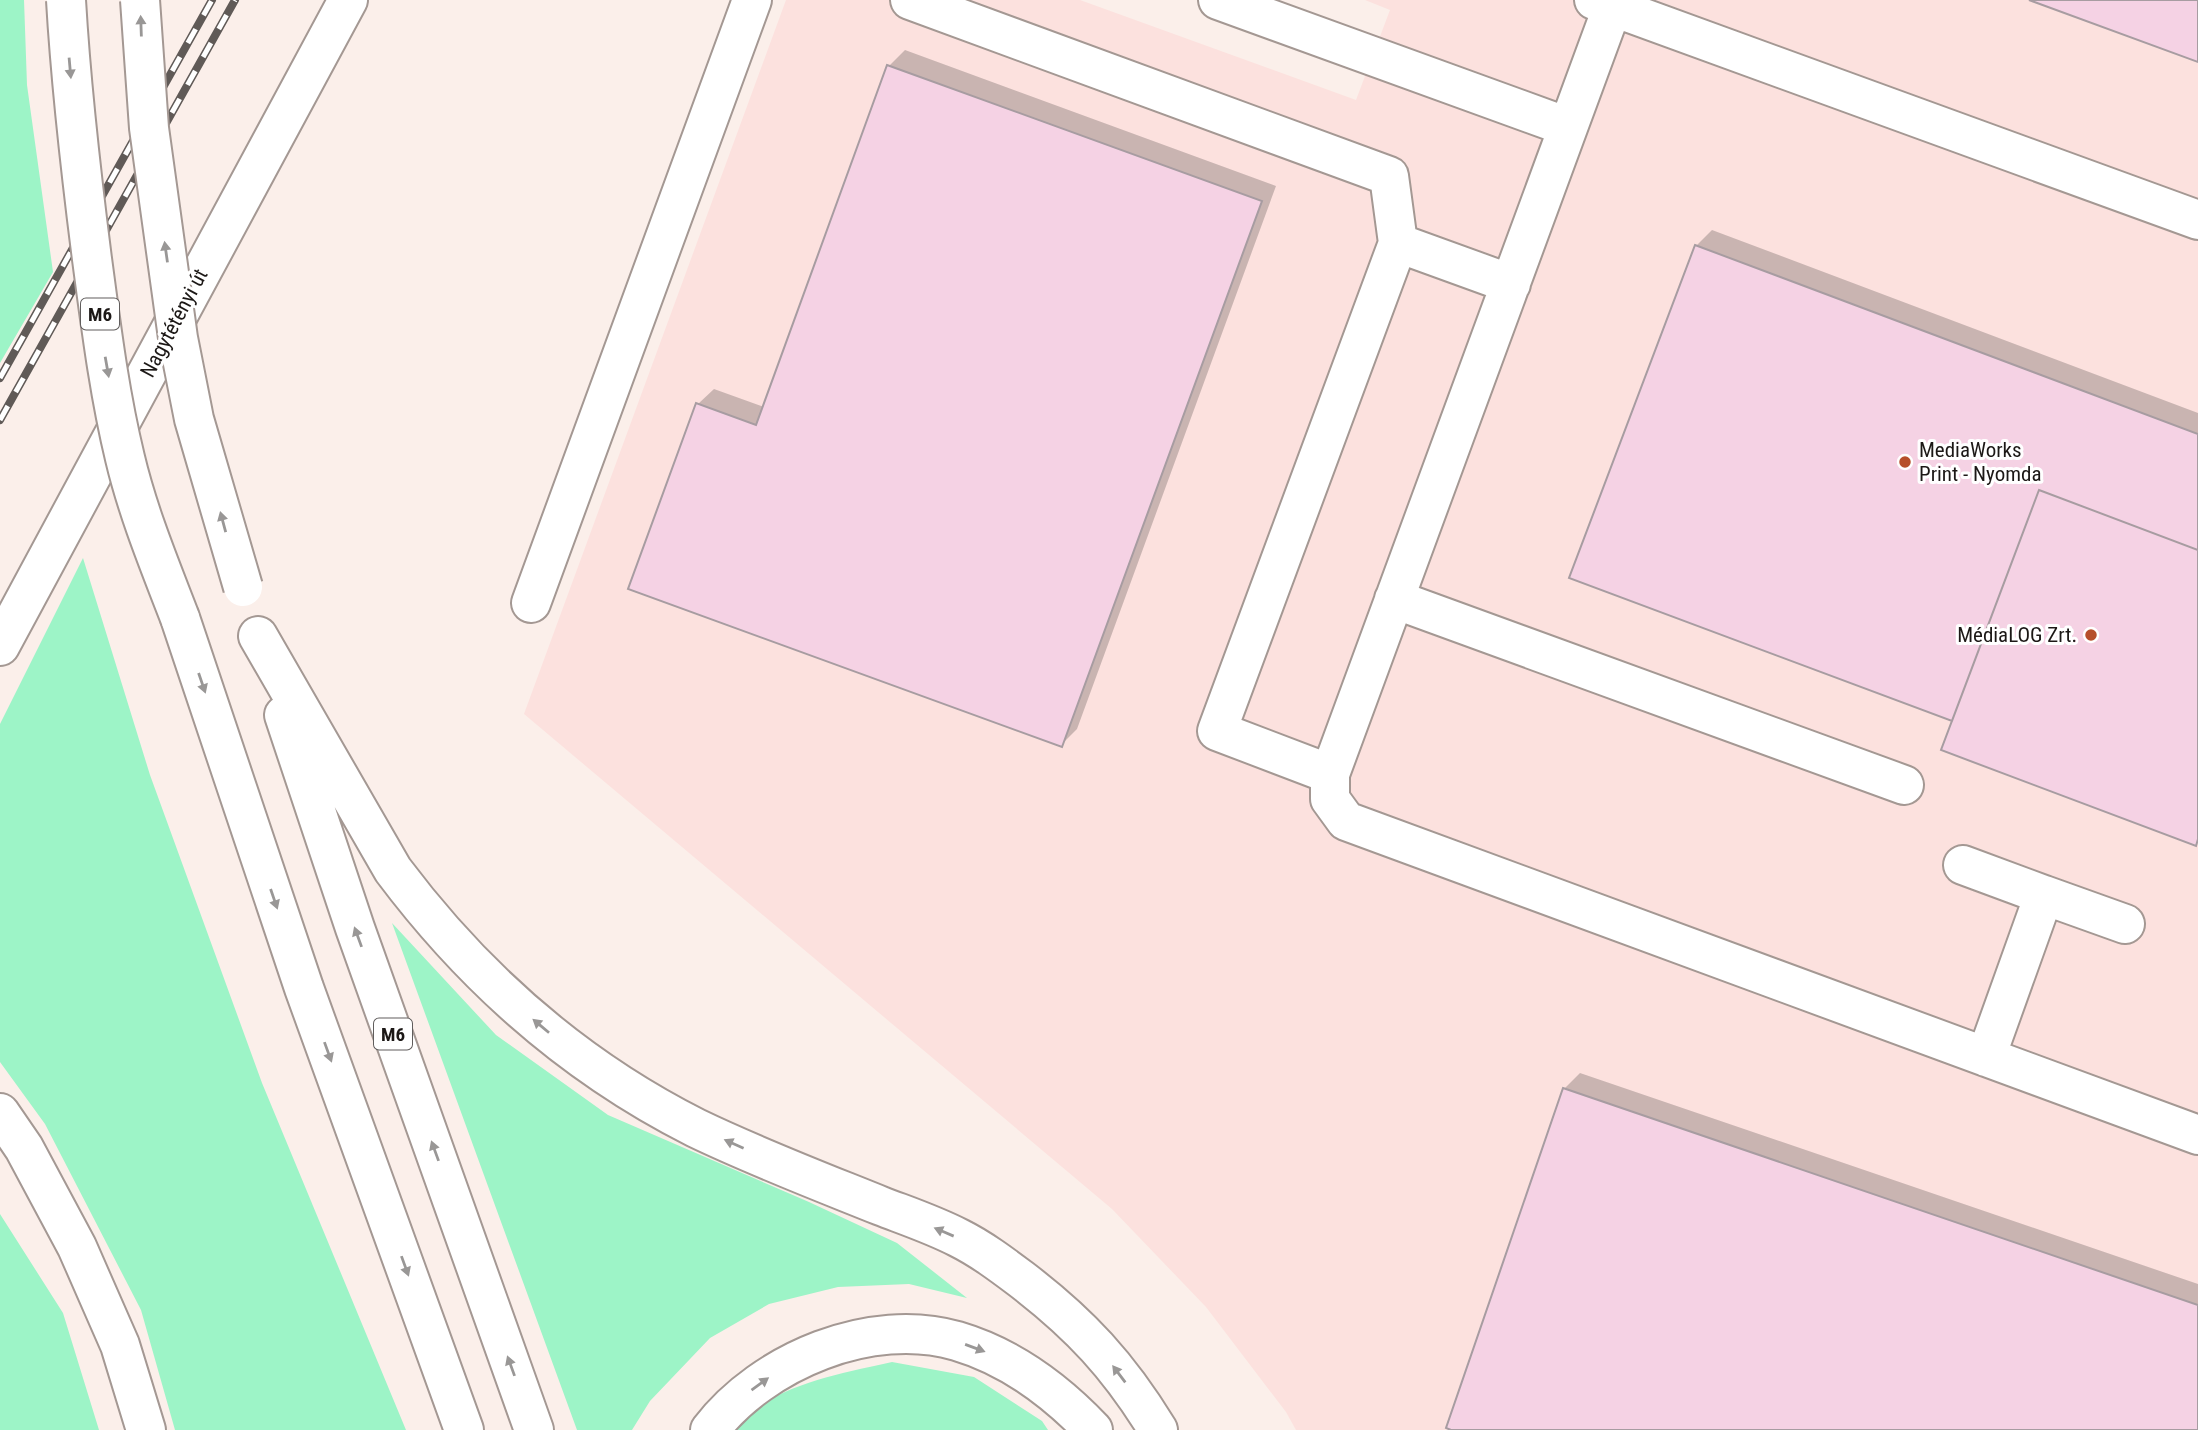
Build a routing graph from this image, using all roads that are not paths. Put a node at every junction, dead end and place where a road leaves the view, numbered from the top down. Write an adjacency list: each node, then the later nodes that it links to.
1 (66, 0): 25 (main road, M6, one-way to 25, bridge)
2 (140, 0): 14 (main road, M6, one-way to 2, bridge)
3 (348, 0): 15 (main road, Nagytétényi út)
4 (752, 0): 13 (main road)
5 (910, 0): 10 (main road)
6 (1217, 0): 8 (main road)
7 (1607, 2): 8 (main road); 9 (main road)
8 (1568, 127): 11 (main road)
9 (2198, 220)
10 (1398, 243): 11 (main road); 16 (main road)
11 (1511, 284): 12 (main road)
12 (1394, 599): 16 (main road); 17 (main road)
13 (531, 603)
14 (258, 636): 26 (main road, M6, one-way to 14); 29 (main road, one-way to 14)
15 (0, 646)
16 (1330, 774): 21 (main road)
17 (1904, 785)
18 (1963, 865): 19 (main road)
19 (2044, 895): 20 (main road); 21 (main road)
20 (2125, 924)
21 (1986, 1057): 23 (main road)
22 (0, 1113): 24 (main road)
23 (2198, 1135)
24 (146, 1430)
25 (464, 1430)
26 (534, 1430)
27 (710, 1430): 28 (main road, one-way to 28)
28 (1093, 1430)
29 (1158, 1430)

